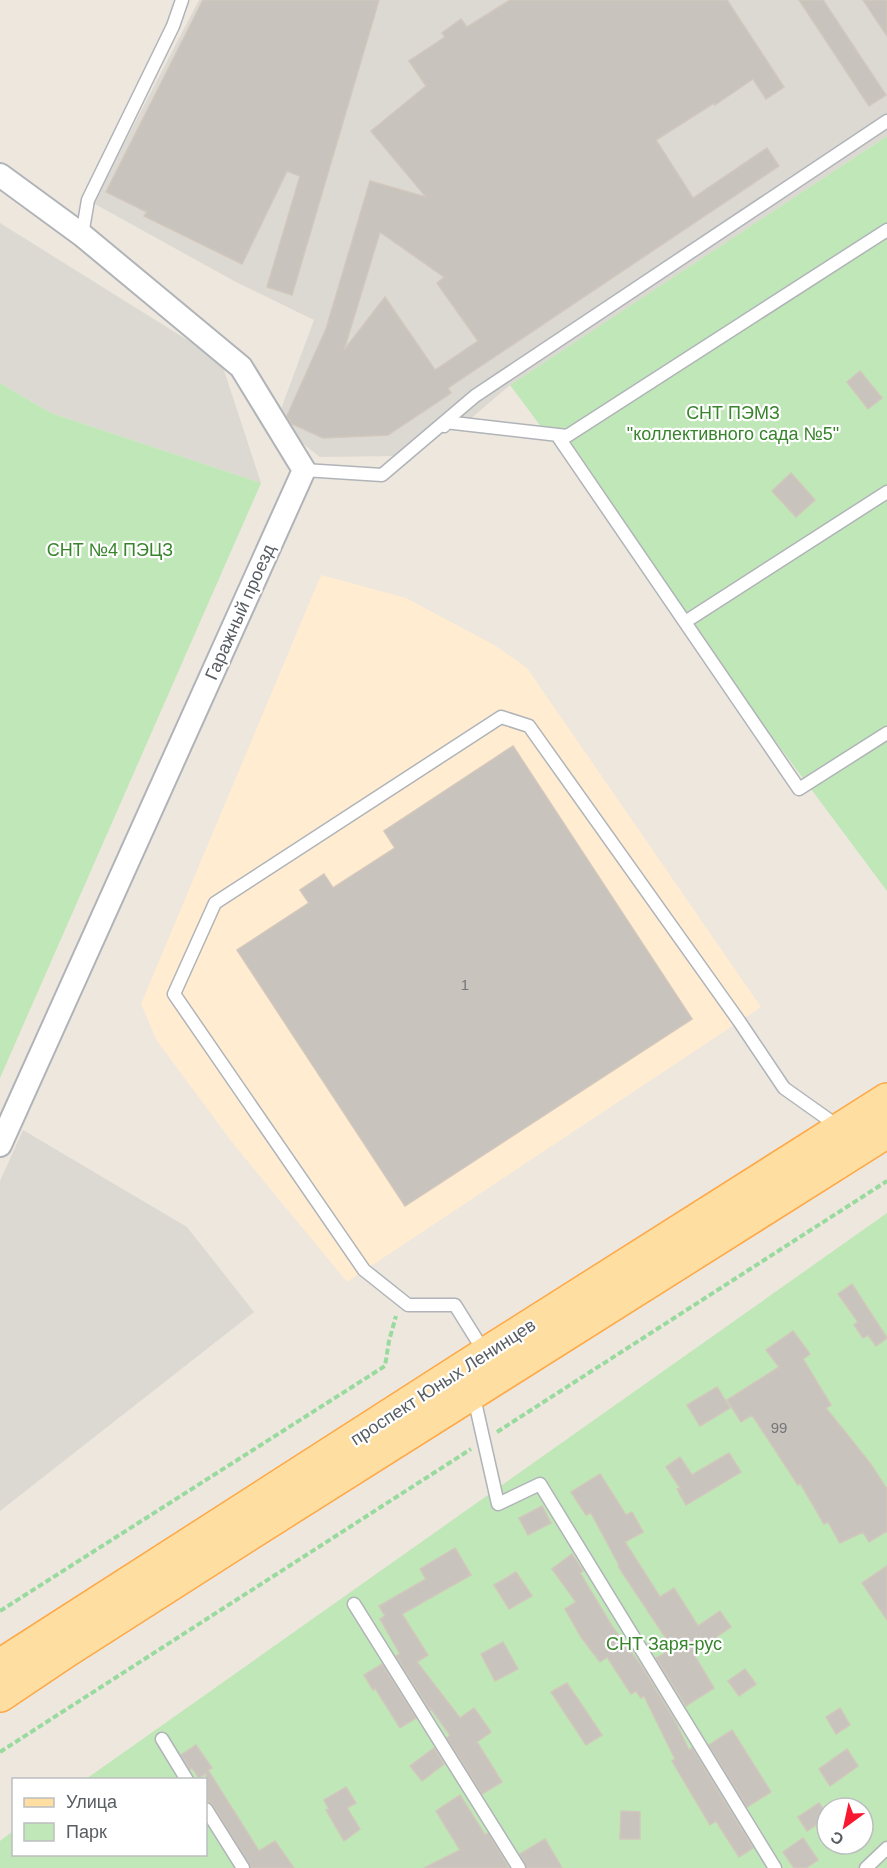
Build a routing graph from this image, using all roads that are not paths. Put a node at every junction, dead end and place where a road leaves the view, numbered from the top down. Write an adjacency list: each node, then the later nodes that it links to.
1 (182, 0): 5 (lane)
2 (887, 121): 6 (lane)
3 (0, 175): 5 (street)
4 (887, 230): 7 (lane)
5 (82, 235): 8 (street)
6 (444, 428): 7 (lane); 8 (lane)
7 (557, 435): 10 (lane)
8 (304, 470): 15 (street, Гаражный проезд)
9 (887, 492): 10 (lane)
10 (685, 622): 11 (lane)
11 (887, 733)
12 (887, 1100): 13 (main road, проспект Юных Ленинцев)
13 (842, 1128): 16 (main road, проспект Юных Ленинцев); 16 (lane)
14 (887, 1131): 17 (main road, проспект Юных Ленинцев)
15 (0, 1145)
16 (486, 1354): 19 (main road, проспект Юных Ленинцев)
17 (473, 1392): 20 (main road, проспект Юных Ленинцев); 27 (lane)
18 (354, 1604): 26 (lane)
19 (0, 1666)
20 (0, 1695)
21 (162, 1739): 22 (lane)
22 (186, 1778)
23 (207, 1811): 25 (lane)
24 (887, 1848): 28 (lane)
25 (243, 1868)
26 (519, 1868)
27 (775, 1868)
28 (866, 1868)

